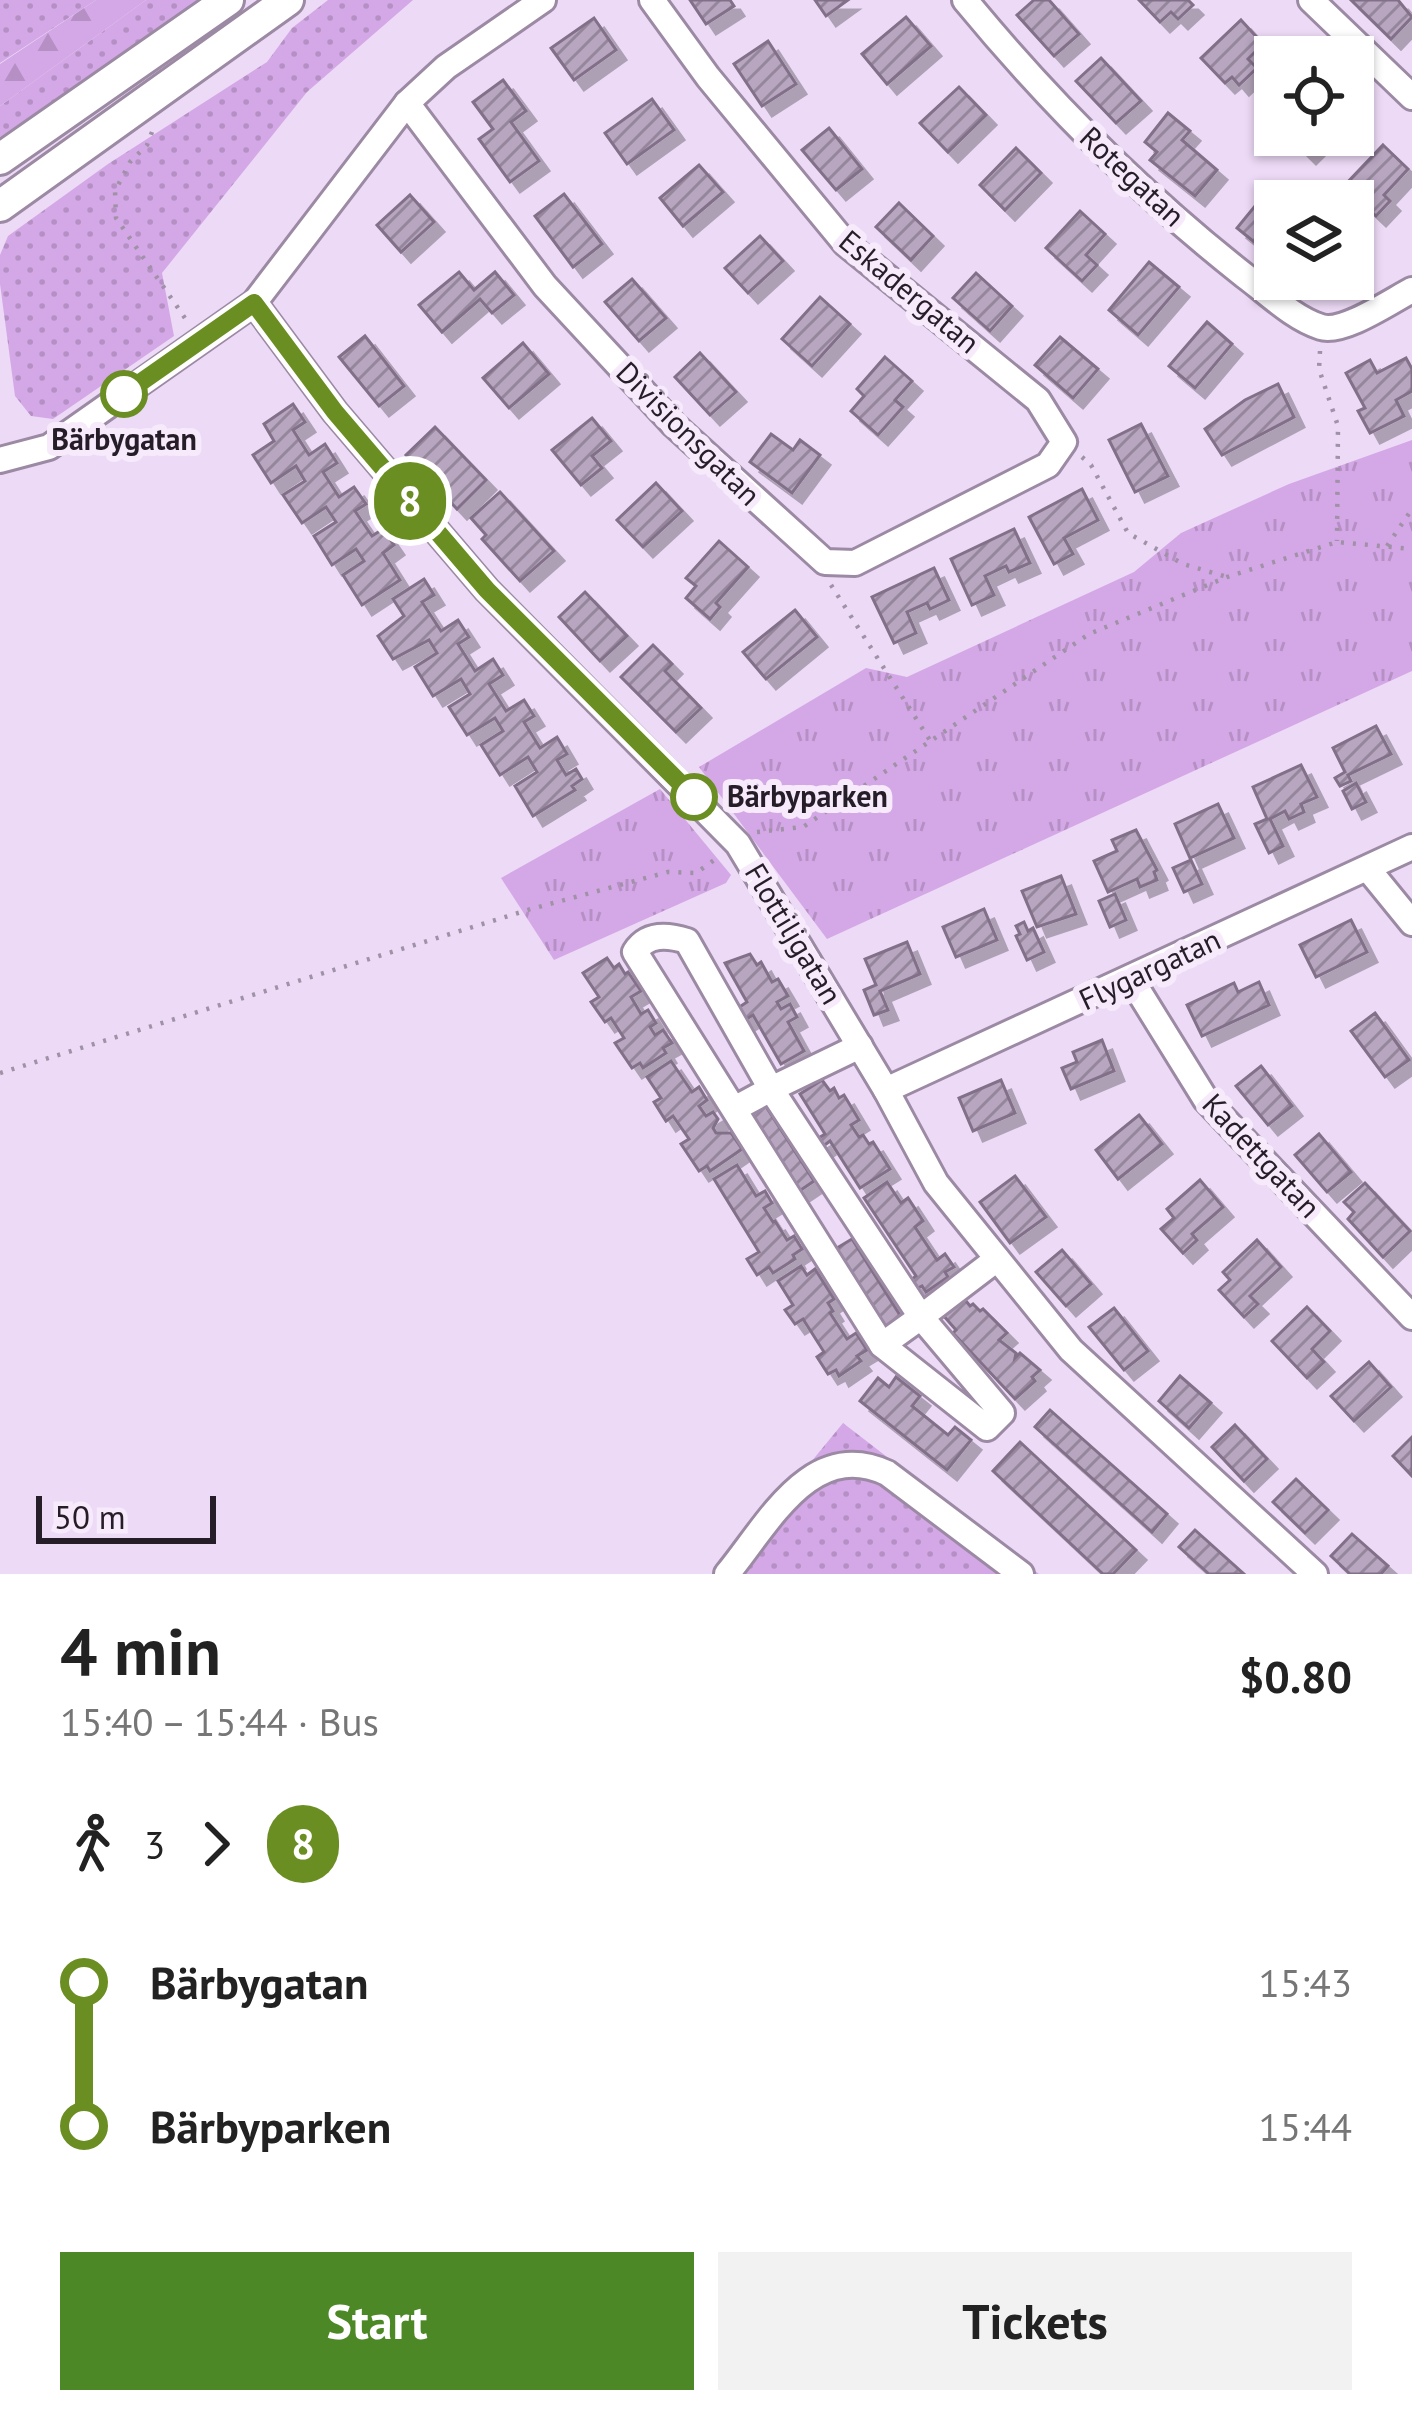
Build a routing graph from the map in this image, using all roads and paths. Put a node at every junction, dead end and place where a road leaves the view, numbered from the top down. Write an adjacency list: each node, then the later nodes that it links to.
1 (228, 0): 10 (main road)
2 (288, 0): 11 (main road)
3 (543, 0): 8 (street)
4 (652, 0): 16 (street, Eskadergatan)
5 (965, 0): 14 (street, Rotegatan)
6 (1311, 0): 7 (street)
7 (1412, 97)
8 (407, 103): 13 (street); 22 (street, Divisionsgatan)
9 (154, 126): 15 (path)
10 (0, 159)
11 (0, 206)
12 (1412, 290): 14 (street)
13 (254, 303): 15 (street); 25 (street, Flottiljgatan)
14 (1322, 328): 19 (path)
15 (201, 340): 17 (street)
16 (1064, 442): 22 (street); 23 (path)
17 (0, 460)
18 (1412, 509): 20 (path)
19 (1337, 542): 20 (path); 23 (path)
20 (1387, 546): 21 (path)
21 (1412, 549)
22 (825, 562): 24 (path)
23 (1227, 577): 24 (path)
24 (931, 742): 25 (path)
25 (738, 844): 30 (street, Flottiljgatan); 31 (path)
26 (1412, 847): 27 (street, Flygargatan)
27 (1368, 869): 28 (street); 29 (street, Flygargatan)
28 (1412, 923)
29 (1131, 979): 33 (street, Flygargatan); 36 (street, Kadettgatan)
30 (860, 1046): 32 (street); 33 (street, Flottiljgatan)
31 (0, 1073)
32 (771, 1089): 34 (street); 34 (street); 37 (street)
33 (886, 1090): 35 (street, Flottiljgatan)
34 (734, 1109): 38 (street)
35 (997, 1259): 37 (street); 41 (street, Flottiljgatan)
36 (1412, 1317)
37 (921, 1318): 38 (street); 38 (street)
38 (882, 1345)
39 (727, 1574): 40 (street)
40 (1021, 1574)
41 (1315, 1574)

